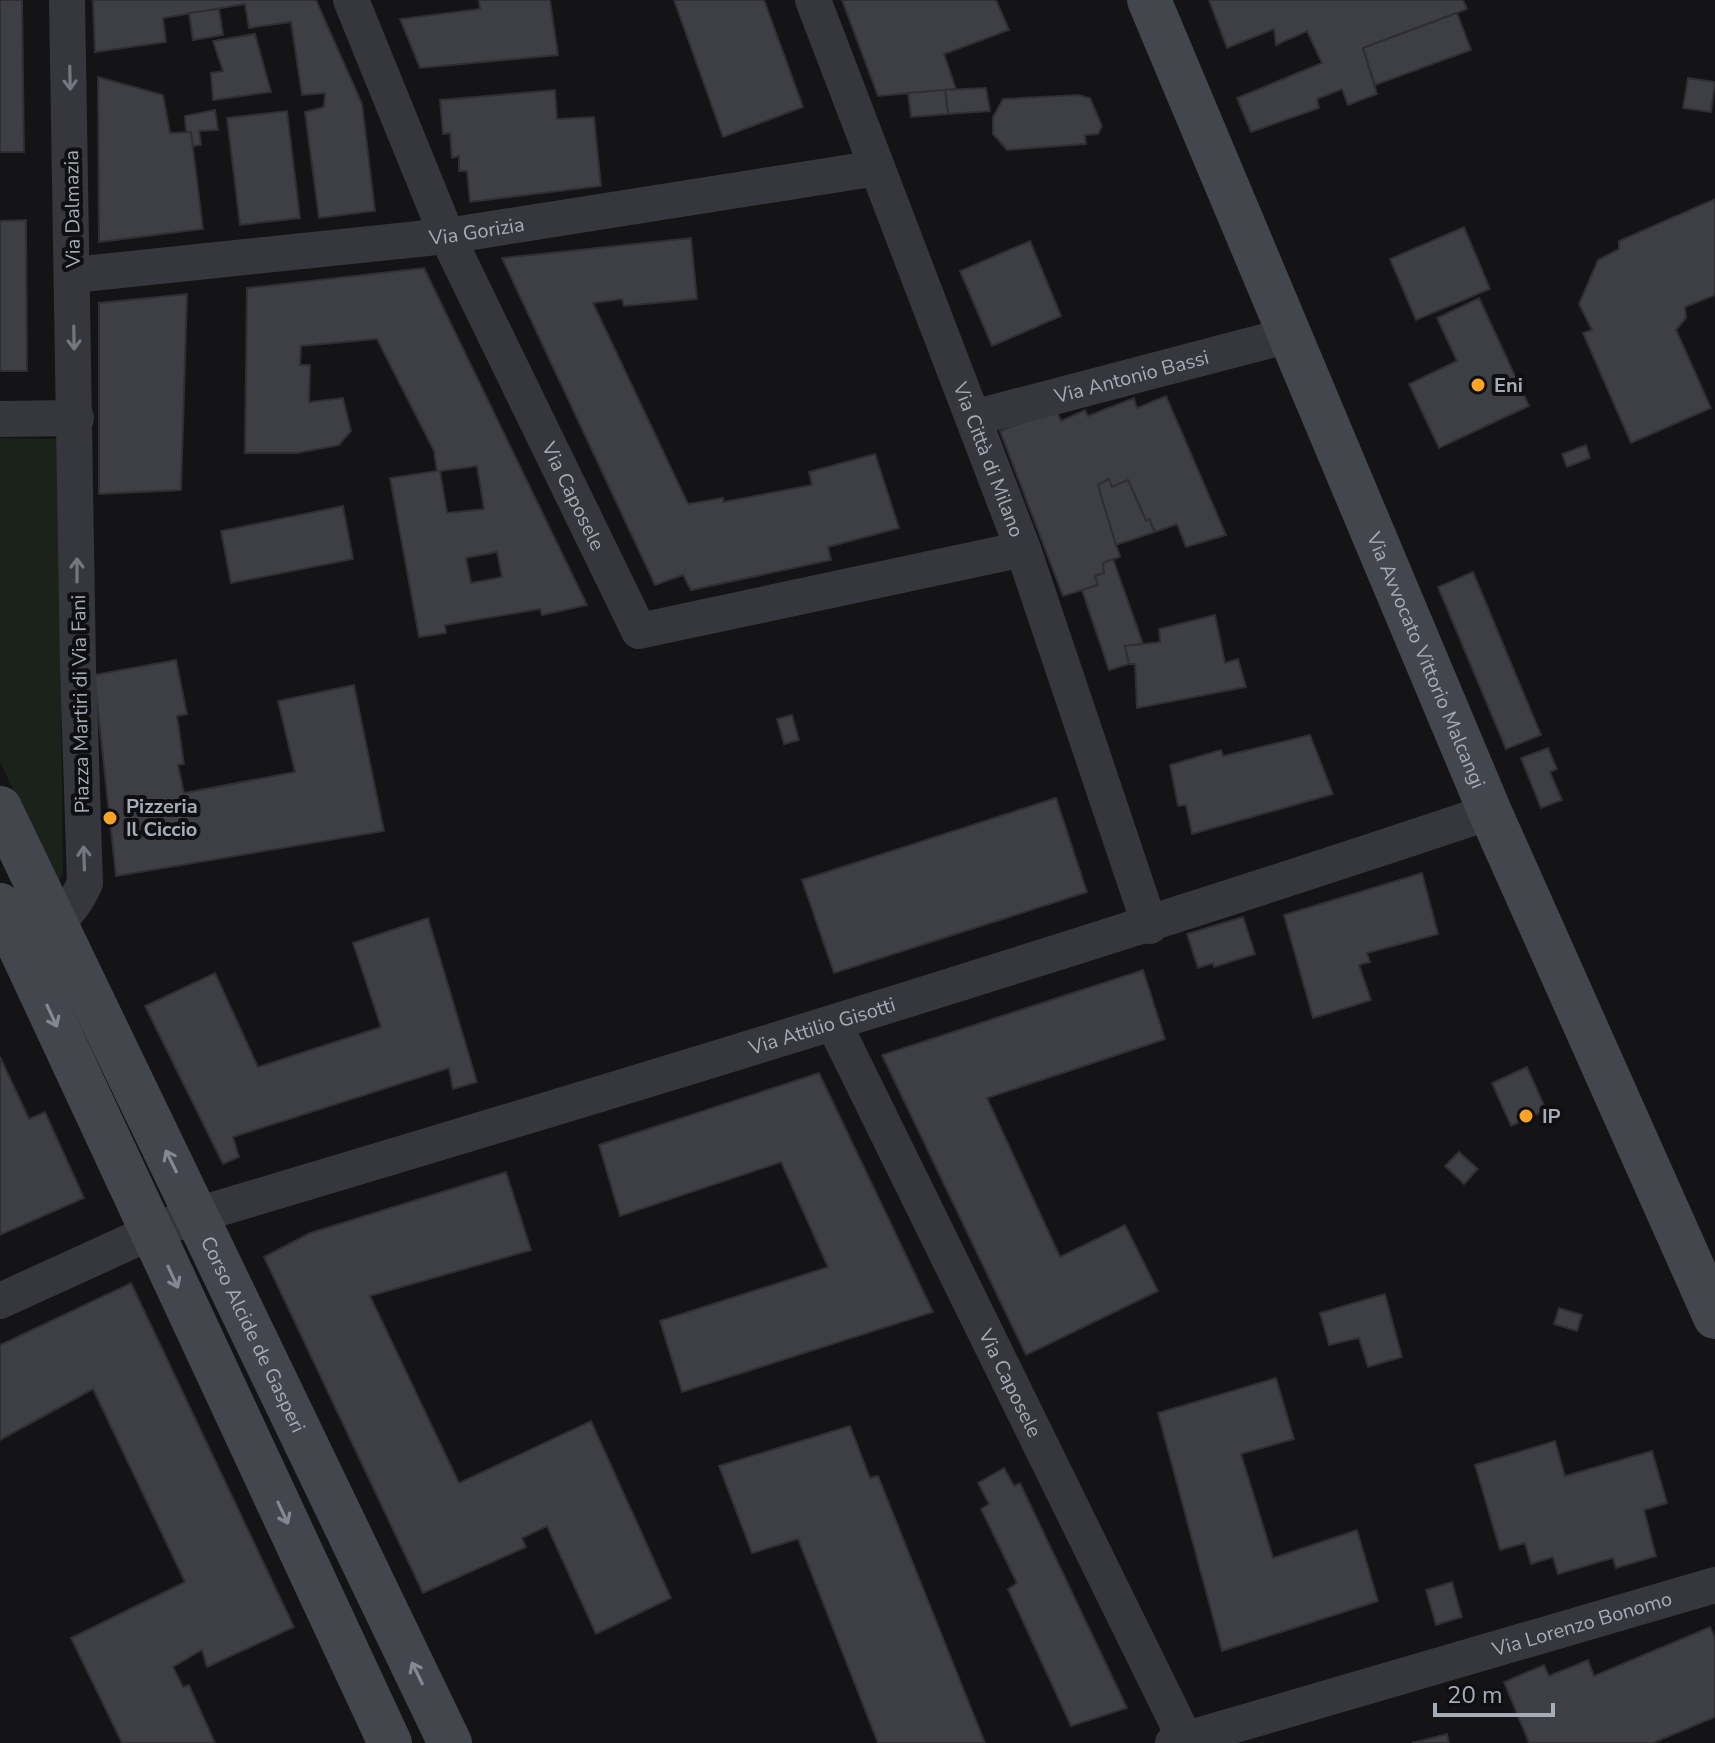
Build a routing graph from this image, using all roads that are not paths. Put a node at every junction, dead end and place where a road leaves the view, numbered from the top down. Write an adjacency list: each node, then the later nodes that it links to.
1 (67, 0): 7 (street, Via Dalmazia, one-way to 7)
2 (351, 0): 6 (street, Via Caposele)
3 (813, 0): 5 (street, Via Città di Milano)
4 (1149, 0): 8 (street, Via Avvocato Vittorio Malcangi)
5 (877, 168): 6 (street, Via Gorizia); 10 (street, Via Città di Milano)
6 (447, 236): 7 (street, Via Gorizia); 12 (street, Via Caposele)
7 (73, 275): 9 (street, Via Dalmazia, one-way to 9)
8 (1290, 335): 10 (street, Via Antonio Bassi); 14 (street, Via Avvocato Vittorio Malcangi)
9 (76, 418): 11 (street); 17 (street, Piazza Martiri di Via Fani, one-way to 9)
10 (973, 418): 12 (street, Via Città di Milano)
11 (0, 419)
12 (1023, 549): 16 (street, Via Città di Milano)
13 (0, 808): 17 (street)
14 (1490, 812): 16 (street, Via Attilio Gisotti); 22 (street, Via Avvocato Vittorio Malcangi)
15 (0, 905): 17 (street)
16 (1150, 926): 18 (street, Via Attilio Gisotti)
17 (37, 935): 19 (street, Corso Alcide de Gasperi, one-way to 17); 20 (street, one-way to 20)
18 (834, 1024): 19 (street, Via Attilio Gisotti); 24 (street, Via Caposele)
19 (197, 1215): 20 (street, Via Attilio Gisotti); 26 (street, Corso Alcide de Gasperi, one-way to 19)
20 (151, 1232): 21 (street, Via Attilio Gisotti); 25 (street, one-way to 25)
21 (0, 1301)
22 (1715, 1317)
23 (1715, 1585): 24 (street, Via Lorenzo Bonomo)
24 (1182, 1742)
25 (390, 1743)
26 (450, 1743)

